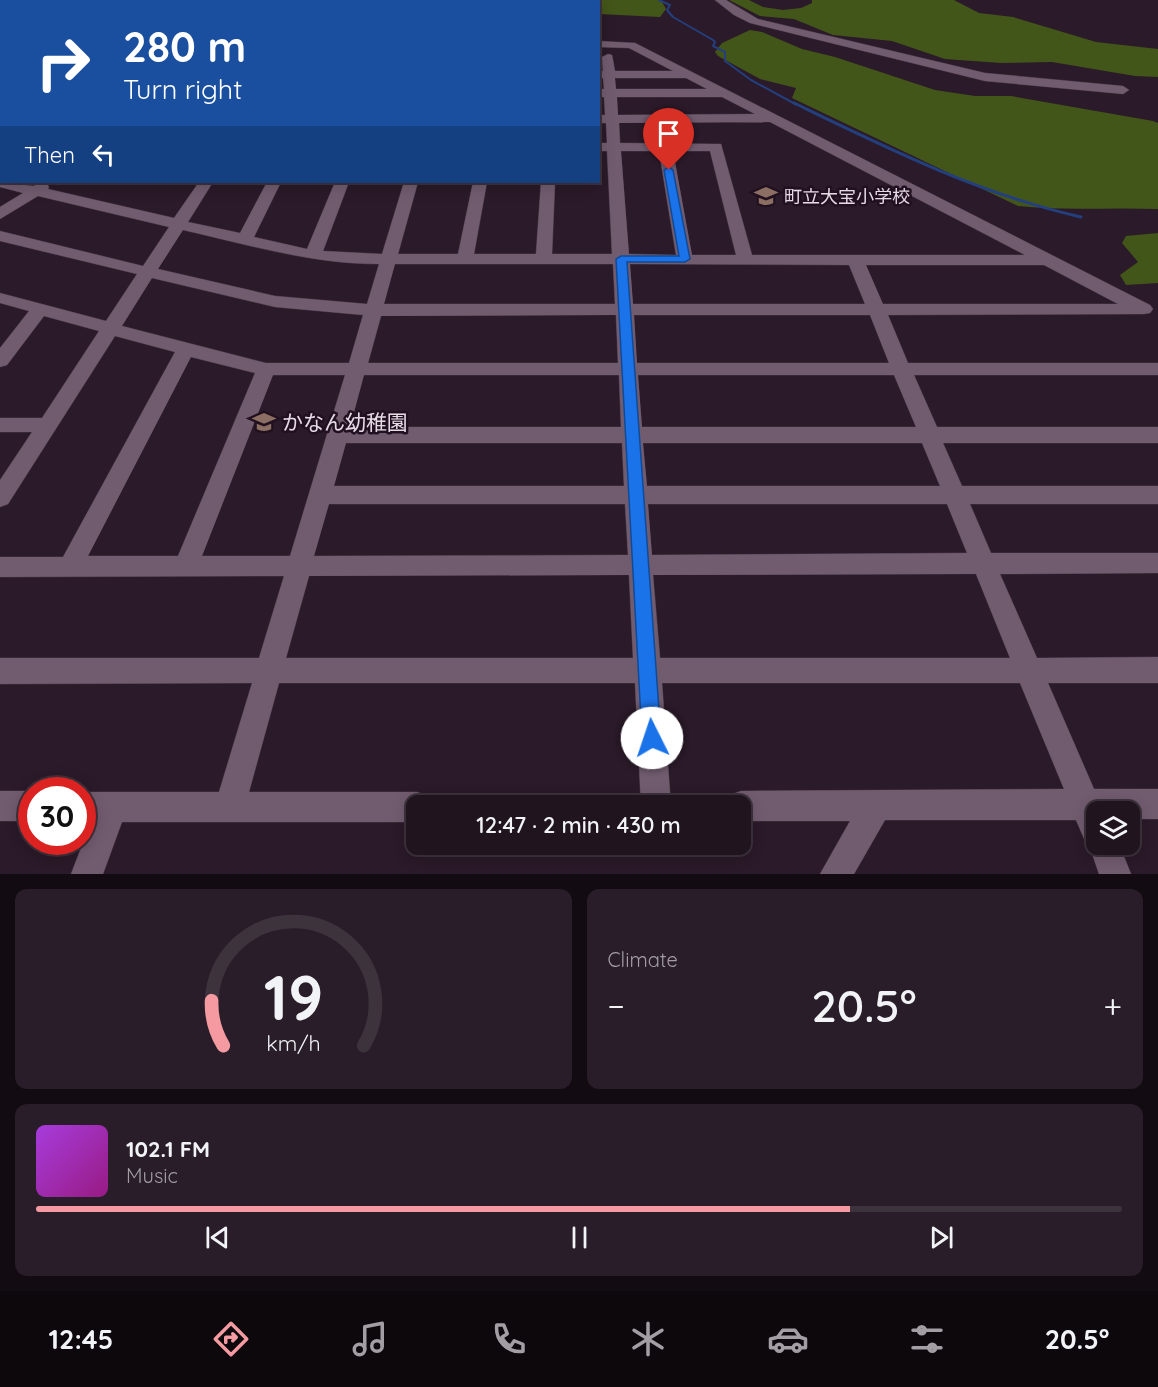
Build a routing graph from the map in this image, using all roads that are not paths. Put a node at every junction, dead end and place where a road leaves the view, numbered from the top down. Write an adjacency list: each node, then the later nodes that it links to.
1 (720, 0): 7 (street)
2 (600, 44): 4 (street)
3 (613, 57): 4 (street); 5 (street)
4 (656, 57): 6 (street)
5 (604, 74): 6 (street); 8 (street)
6 (690, 75): 9 (street)
7 (1123, 90)
8 (604, 93): 9 (street); 11 (street)
9 (726, 93): 10 (street)
10 (774, 118): 11 (street); 35 (street)
11 (605, 119): 13 (street)
12 (600, 147): 13 (street)
13 (615, 147): 14 (street); 30 (street)
14 (665, 147): 31 (street); 32 (street)
15 (0, 183): 22 (street)
16 (205, 183): 24 (street)
17 (273, 183): 26 (street)
18 (342, 183): 27 (street)
19 (411, 183): 34 (street)
20 (480, 183): 28 (street)
21 (548, 183): 29 (street)
22 (42, 187): 23 (street); 24 (street)
23 (0, 214)
24 (178, 224): 26 (street); 36 (street)
25 (0, 236): 36 (street)
26 (245, 239): 27 (street)
27 (313, 255): 34 (street)
28 (465, 259): 29 (street); 34 (street)
29 (544, 259): 30 (street)
30 (621, 259): 31 (street); 40 (street)
31 (685, 259): 32 (street)
32 (745, 259): 33 (street)
33 (855, 259): 35 (street); 41 (street)
34 (388, 260): 39 (street)
35 (1046, 260): 41 (street)
36 (147, 272): 39 (street); 42 (street)
37 (0, 298): 38 (street)
38 (40, 309): 42 (street); 44 (street)
39 (374, 310): 40 (street); 47 (street)
40 (624, 310): 41 (street); 45 (street)
41 (876, 310): 48 (street)
42 (110, 328): 43 (street); 51 (street)
43 (186, 349): 46 (street); 67 (street)
44 (0, 361)
45 (628, 368): 47 (street); 48 (street); 53 (street)
46 (266, 369): 47 (street); 64 (street)
47 (356, 369): 52 (street)
48 (900, 369): 49 (street); 54 (street)
49 (1158, 369)
50 (0, 425): 51 (street)
51 (47, 425): 60 (street)
52 (338, 435): 53 (street); 56 (street)
53 (632, 435): 54 (street); 57 (street)
54 (928, 435): 55 (street); 59 (street)
55 (1158, 435)
56 (321, 495): 57 (street); 65 (street)
57 (636, 495): 59 (street); 63 (street)
58 (1158, 495): 59 (street)
59 (954, 496): 62 (street)
60 (0, 498)
61 (1158, 563): 62 (street)
62 (983, 564): 63 (street); 69 (street)
63 (640, 565): 65 (street); 68 (street)
64 (186, 566): 65 (street); 67 (street)
65 (300, 566): 72 (street)
66 (0, 567): 67 (street)
67 (70, 567)
68 (647, 670): 69 (street); 72 (street); 73 (street)
69 (1029, 670): 70 (street); 75 (street)
70 (1158, 670)
71 (0, 671): 72 (street)
72 (269, 671): 83 (street)
73 (655, 795)
74 (1158, 804): 82 (street)
75 (1086, 805)
76 (0, 806): 77 (street)
77 (18, 806)
78 (751, 806): 81 (street)
79 (97, 807): 83 (street); 86 (street)
80 (406, 807): 83 (street)
81 (876, 807): 84 (street); 87 (street)
82 (1140, 807)
83 (229, 808)
84 (1086, 817)
85 (1107, 855): 88 (street)
86 (87, 874)
87 (836, 874)
88 (1115, 874)

